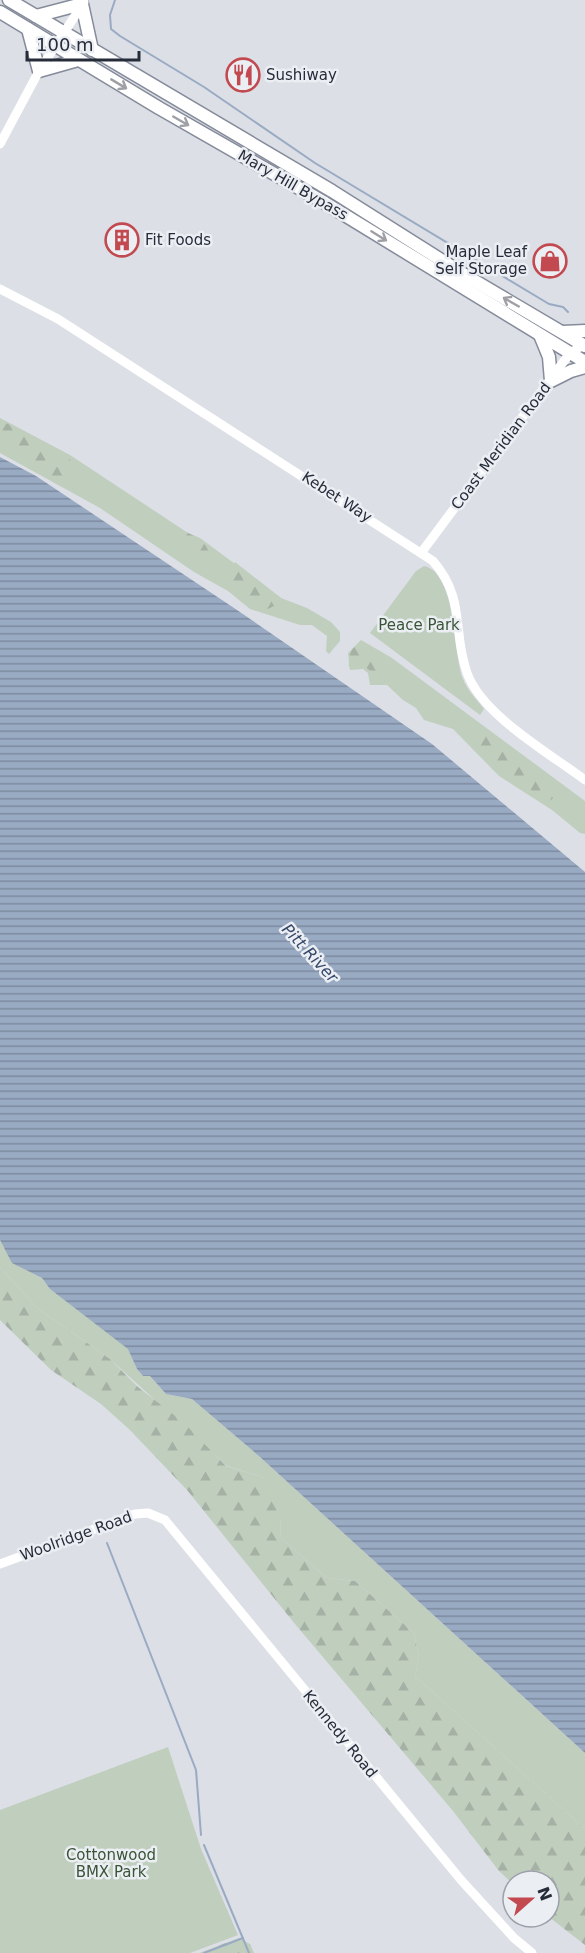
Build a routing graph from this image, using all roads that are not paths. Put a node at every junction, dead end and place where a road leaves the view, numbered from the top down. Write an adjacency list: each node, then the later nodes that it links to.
1 (9, 0): 4 (highway, Mary Hill Bypass)
2 (84, 2): 4 (highway); 6 (street); 8 (highway)
3 (0, 12): 5 (highway, Mary Hill Bypass)
4 (36, 16): 6 (highway, Mary Hill Bypass)
5 (28, 29): 7 (highway, Mary Hill Bypass); 10 (highway)
6 (64, 33): 7 (street); 8 (highway, Mary Hill Bypass)
7 (56, 46): 9 (highway, Mary Hill Bypass); 10 (street)
8 (92, 50): 14 (highway, Mary Hill Bypass, one-way to 8)
9 (78, 60): 10 (highway); 15 (highway, Mary Hill Bypass, one-way to 15)
10 (39, 71): 11 (street)
11 (0, 144)
12 (0, 289): 21 (street, Kebet Way)
13 (585, 331): 14 (highway)
14 (562, 332): 16 (highway, Mary Hill Bypass)
15 (540, 335): 17 (highway, Mary Hill Bypass); 20 (highway)
16 (584, 345): 17 (street, Coast Meridian Road)
17 (570, 353): 18 (highway, Mary Hill Bypass); 20 (street, Coast Meridian Road)
18 (585, 362)
19 (585, 367): 20 (highway)
20 (551, 381): 21 (street, Coast Meridian Road)
21 (421, 553): 22 (street, Kebet Way)
22 (585, 780)
23 (153, 1514): 24 (street, Woolridge Road); 25 (street, Kennedy Road)
24 (0, 1564)
25 (532, 1953)

